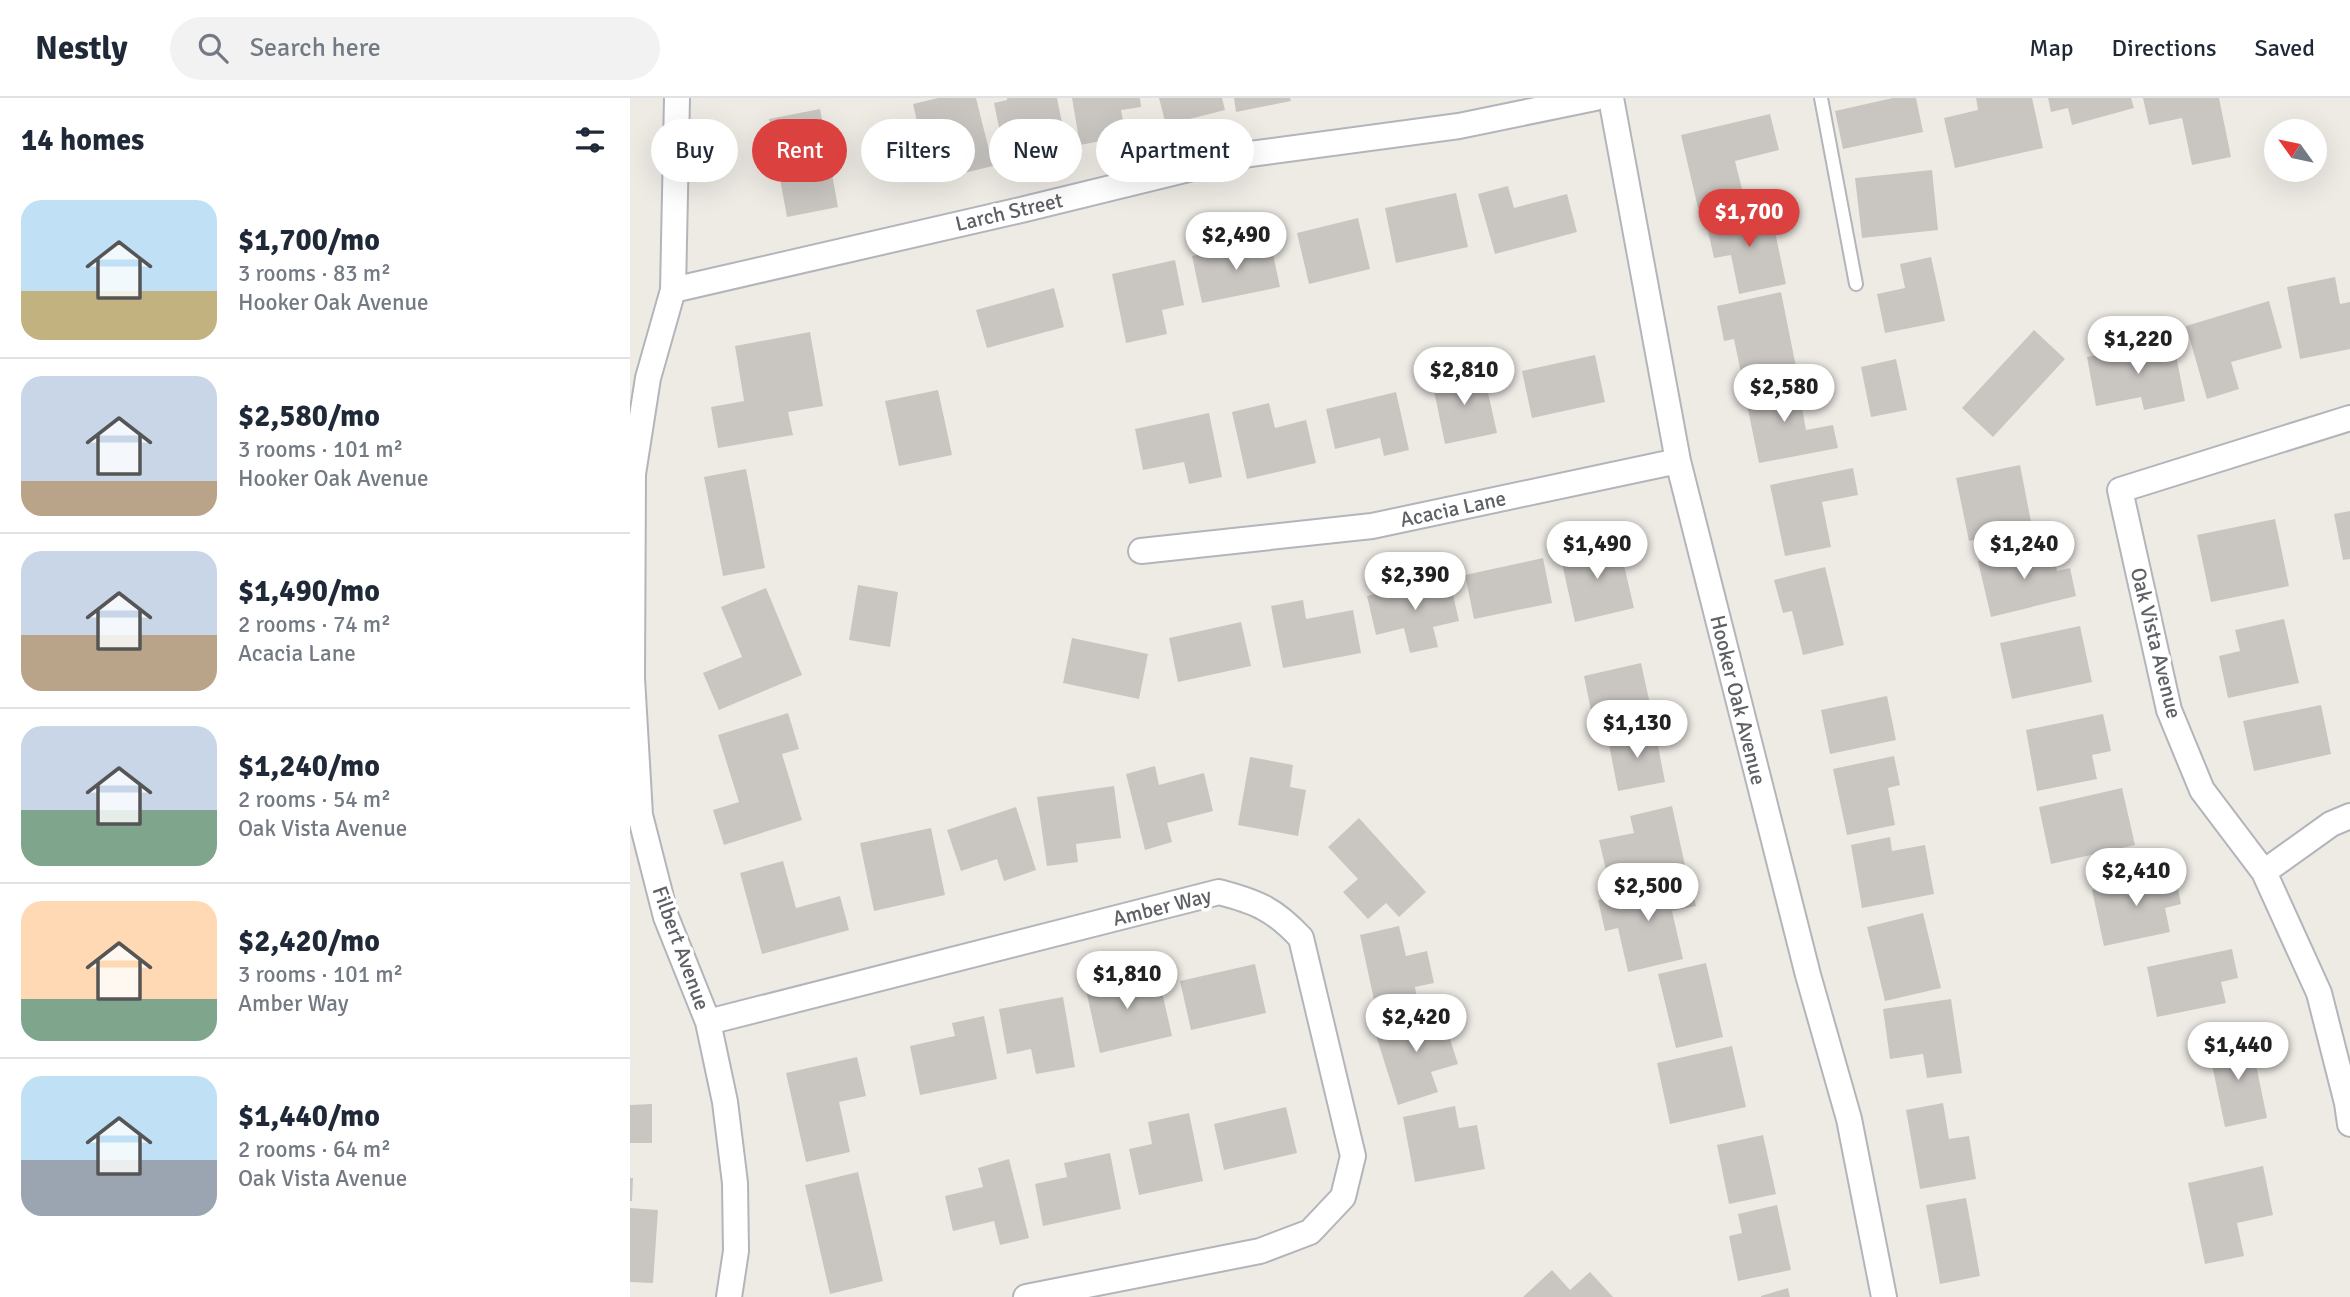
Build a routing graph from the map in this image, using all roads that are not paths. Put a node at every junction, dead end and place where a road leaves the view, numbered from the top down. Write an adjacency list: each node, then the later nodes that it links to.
1 (677, 98): 6 (street, Filbert Avenue)
2 (1595, 98): 6 (street, Larch Street)
3 (1611, 98): 8 (street, Hooker Oak Avenue)
4 (1821, 98): 5 (lane)
5 (1856, 284)
6 (673, 290): 12 (street, Filbert Avenue)
7 (2350, 418): 11 (street, Oak Vista Avenue)
8 (1678, 461): 9 (street, Acacia Lane); 16 (street, Hooker Oak Avenue)
9 (1141, 551)
10 (2350, 816): 11 (street)
11 (2264, 872): 13 (street, Oak Vista Avenue)
12 (708, 1022): 14 (street, Filbert Avenue); 15 (street, Amber Way)
13 (2350, 1124)
14 (729, 1297)
15 (1026, 1297)
16 (1884, 1297)

